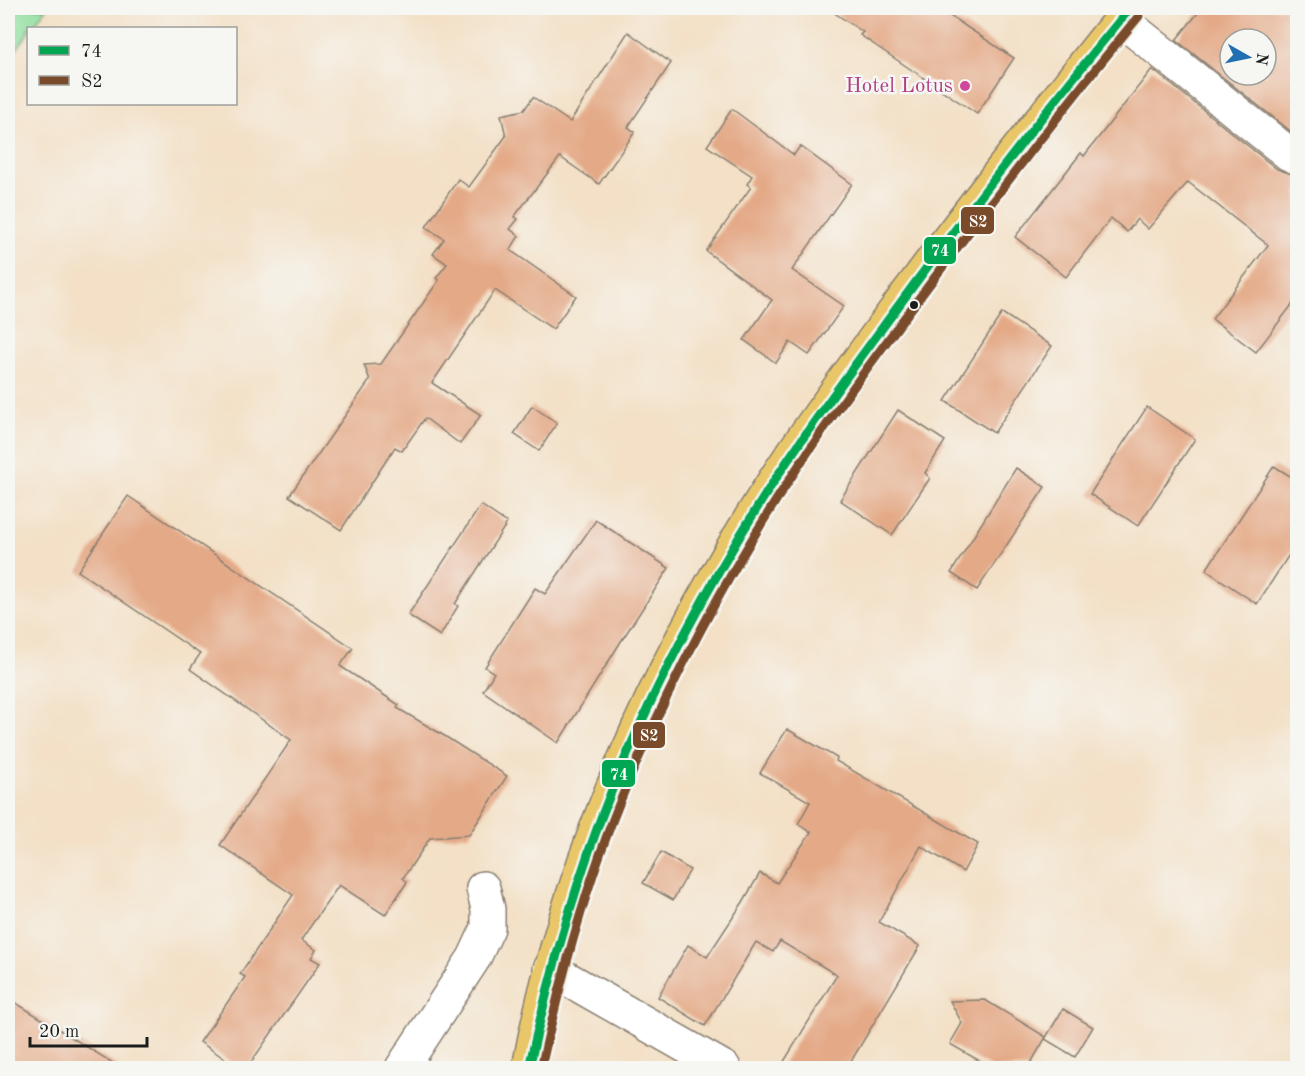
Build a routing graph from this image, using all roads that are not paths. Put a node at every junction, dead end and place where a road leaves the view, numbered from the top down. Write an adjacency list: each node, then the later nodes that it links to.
1 (1125, 13): 2 (street); 4 (main road)
2 (1298, 158)
3 (483, 888): 5 (street)
4 (550, 969): 6 (main road); 7 (street)
5 (402, 1068)
6 (529, 1068)
7 (724, 1068)

